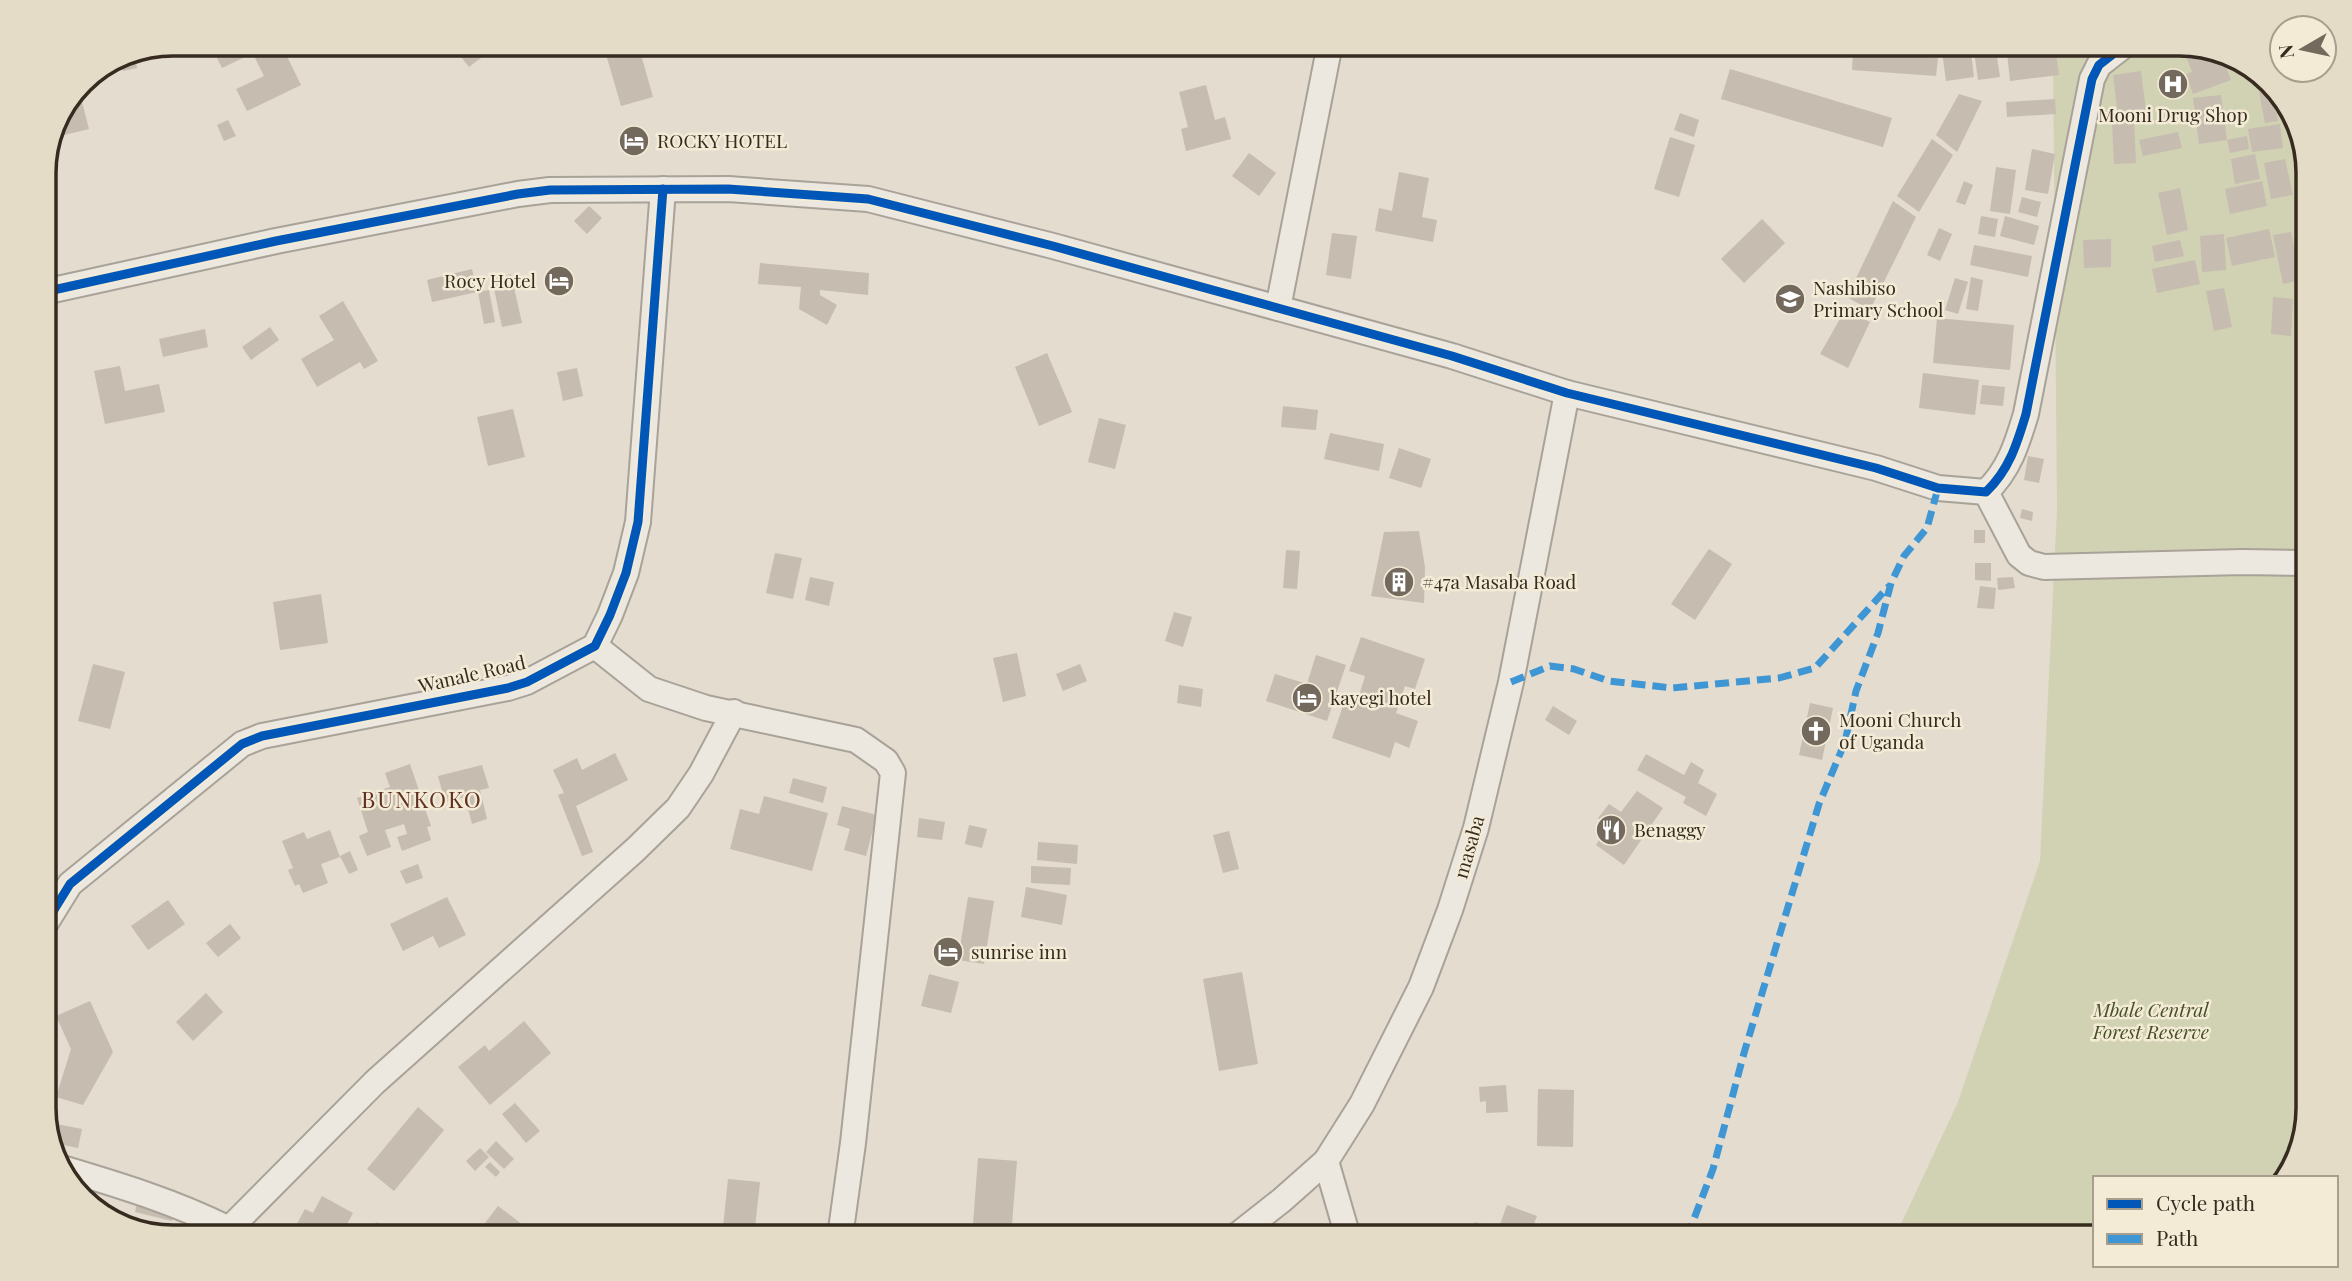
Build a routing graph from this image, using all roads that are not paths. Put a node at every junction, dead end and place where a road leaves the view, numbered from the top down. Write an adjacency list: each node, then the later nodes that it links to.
1 (1328, 56): 5 (street)
2 (2111, 56): 7 (street)
3 (663, 189): 4 (street); 5 (street); 9 (street)
4 (56, 289)
5 (1278, 308): 6 (street)
6 (1567, 393): 7 (street); 12 (street, masaba)
7 (1986, 492): 8 (street)
8 (2296, 563)
9 (595, 646): 10 (street); 11 (street, Wanale Road)
10 (734, 712): 15 (street); 16 (street)
11 (56, 907)
12 (1326, 1161): 17 (street, masaba); 18 (street)
13 (75, 1172): 14 (street)
14 (214, 1225)
15 (235, 1225)
16 (842, 1225)
17 (1250, 1225)
18 (1345, 1225)

